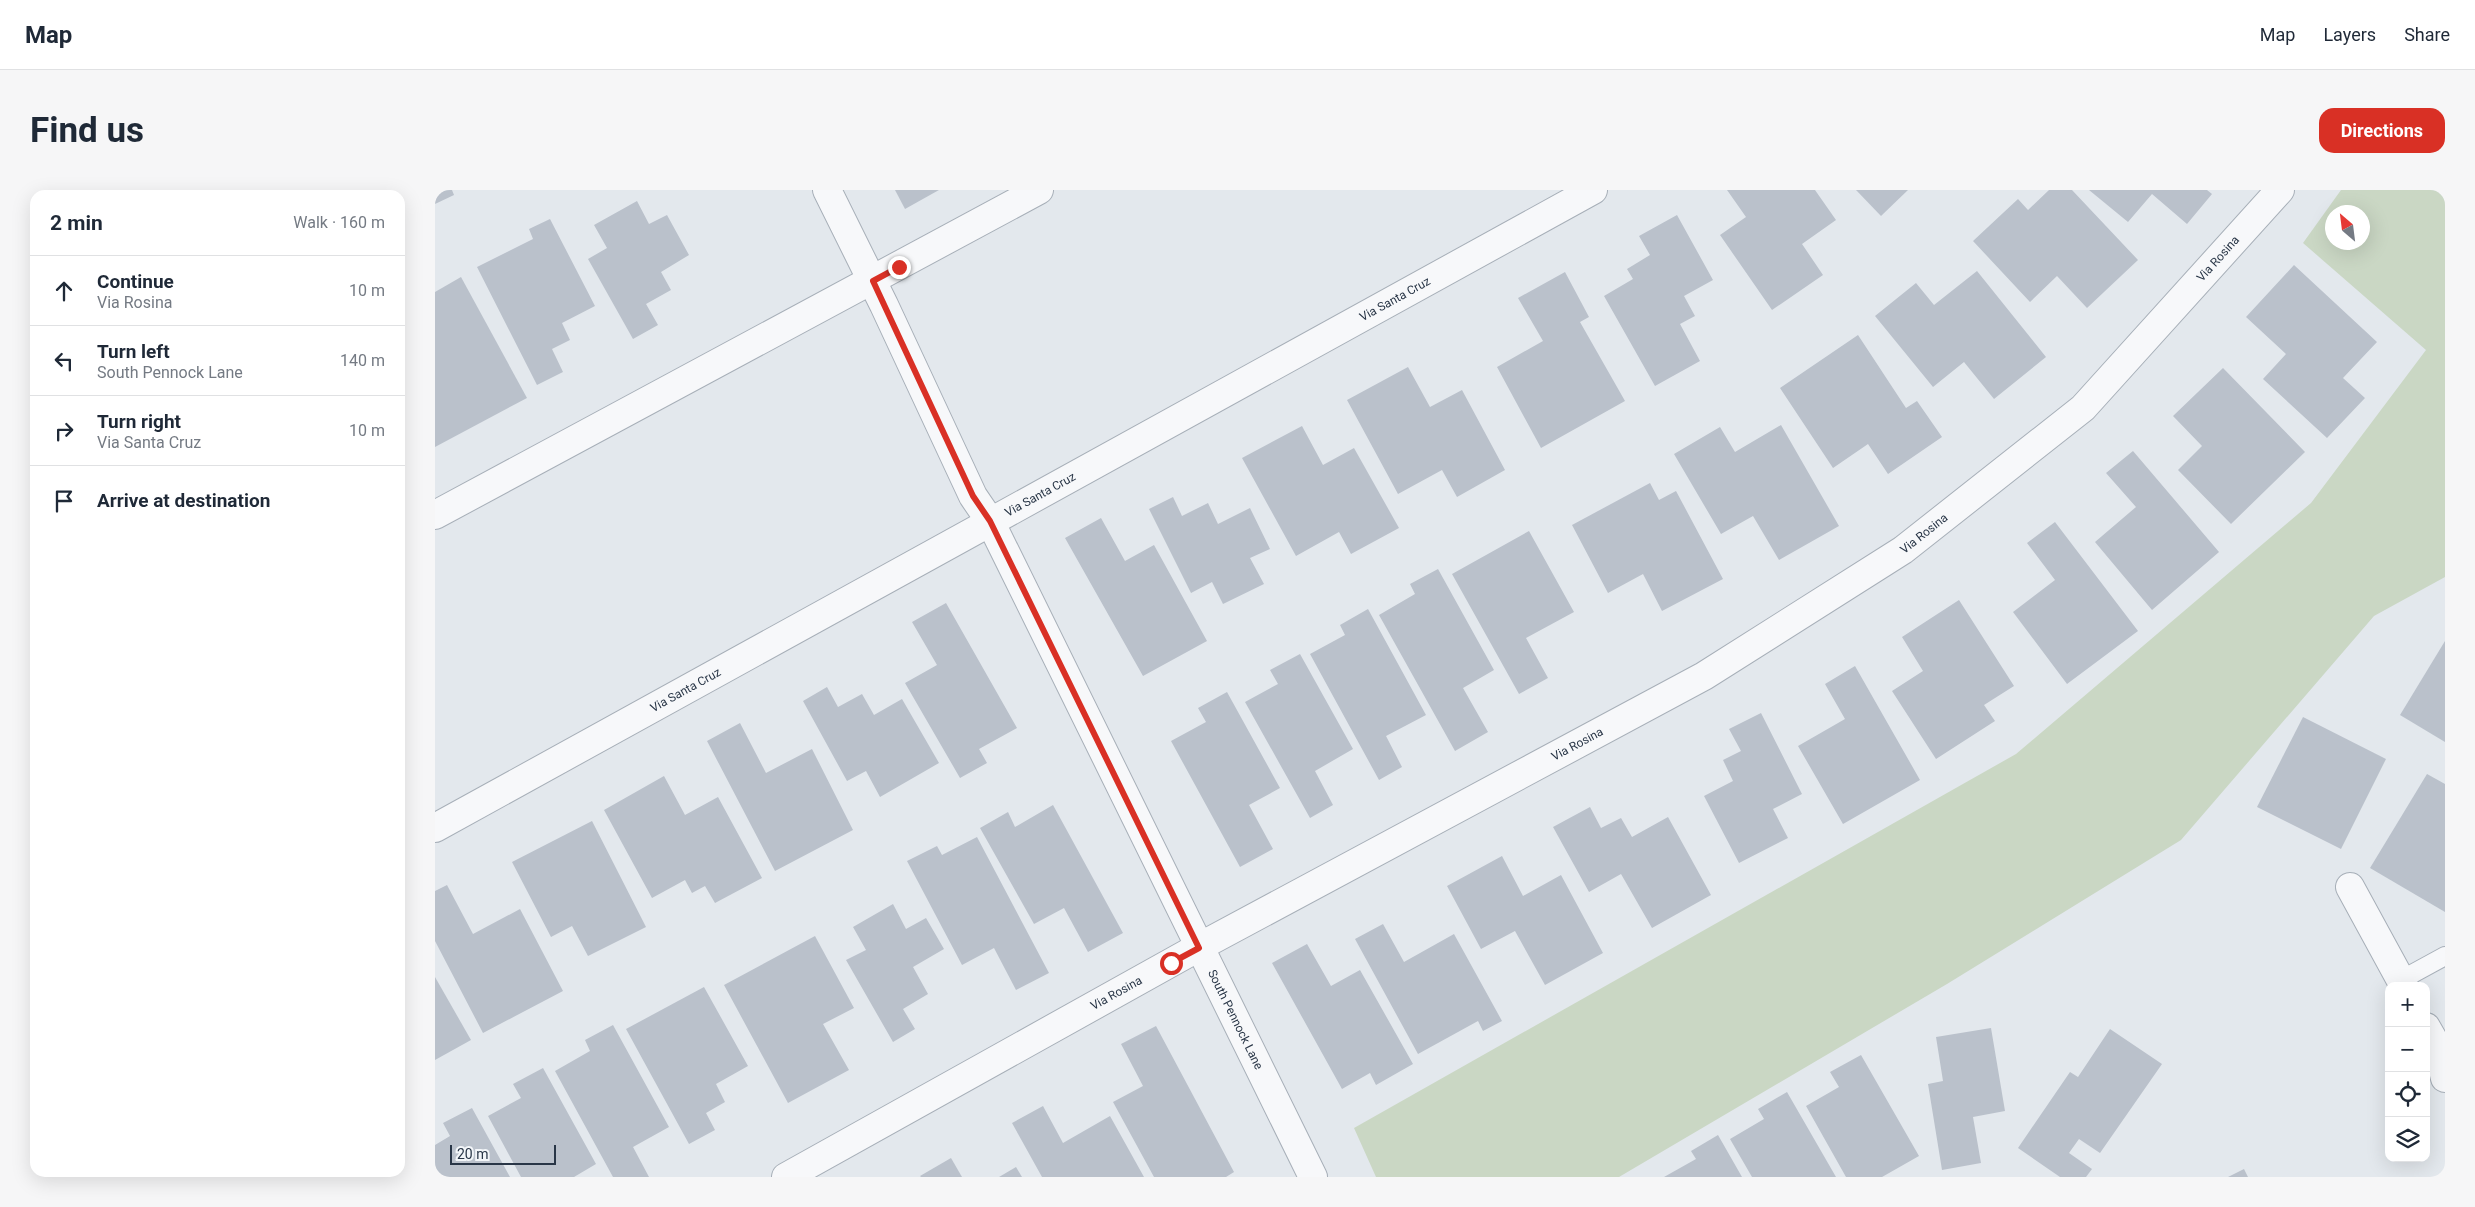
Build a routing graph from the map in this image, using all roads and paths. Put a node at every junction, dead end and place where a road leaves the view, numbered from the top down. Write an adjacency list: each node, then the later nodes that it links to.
1 (827, 190): 5 (street, South Pennock Lane)
2 (1039, 190): 5 (street)
3 (1593, 190): 7 (street, Via Santa Cruz)
4 (2280, 190): 10 (street, Via Rosina)
5 (873, 281): 6 (street); 7 (street, South Pennock Lane)
6 (435, 515)
7 (990, 521): 8 (street, Via Santa Cruz); 10 (street, South Pennock Lane)
8 (435, 828)
9 (2350, 887): 12 (street)
10 (1199, 948): 16 (street, Via Rosina); 17 (street, South Pennock Lane)
11 (2445, 956): 13 (lane)
12 (2402, 982)
13 (2405, 982)
14 (2430, 1034): 15 (street)
15 (2445, 1078)
16 (786, 1177)
17 (1313, 1177)

